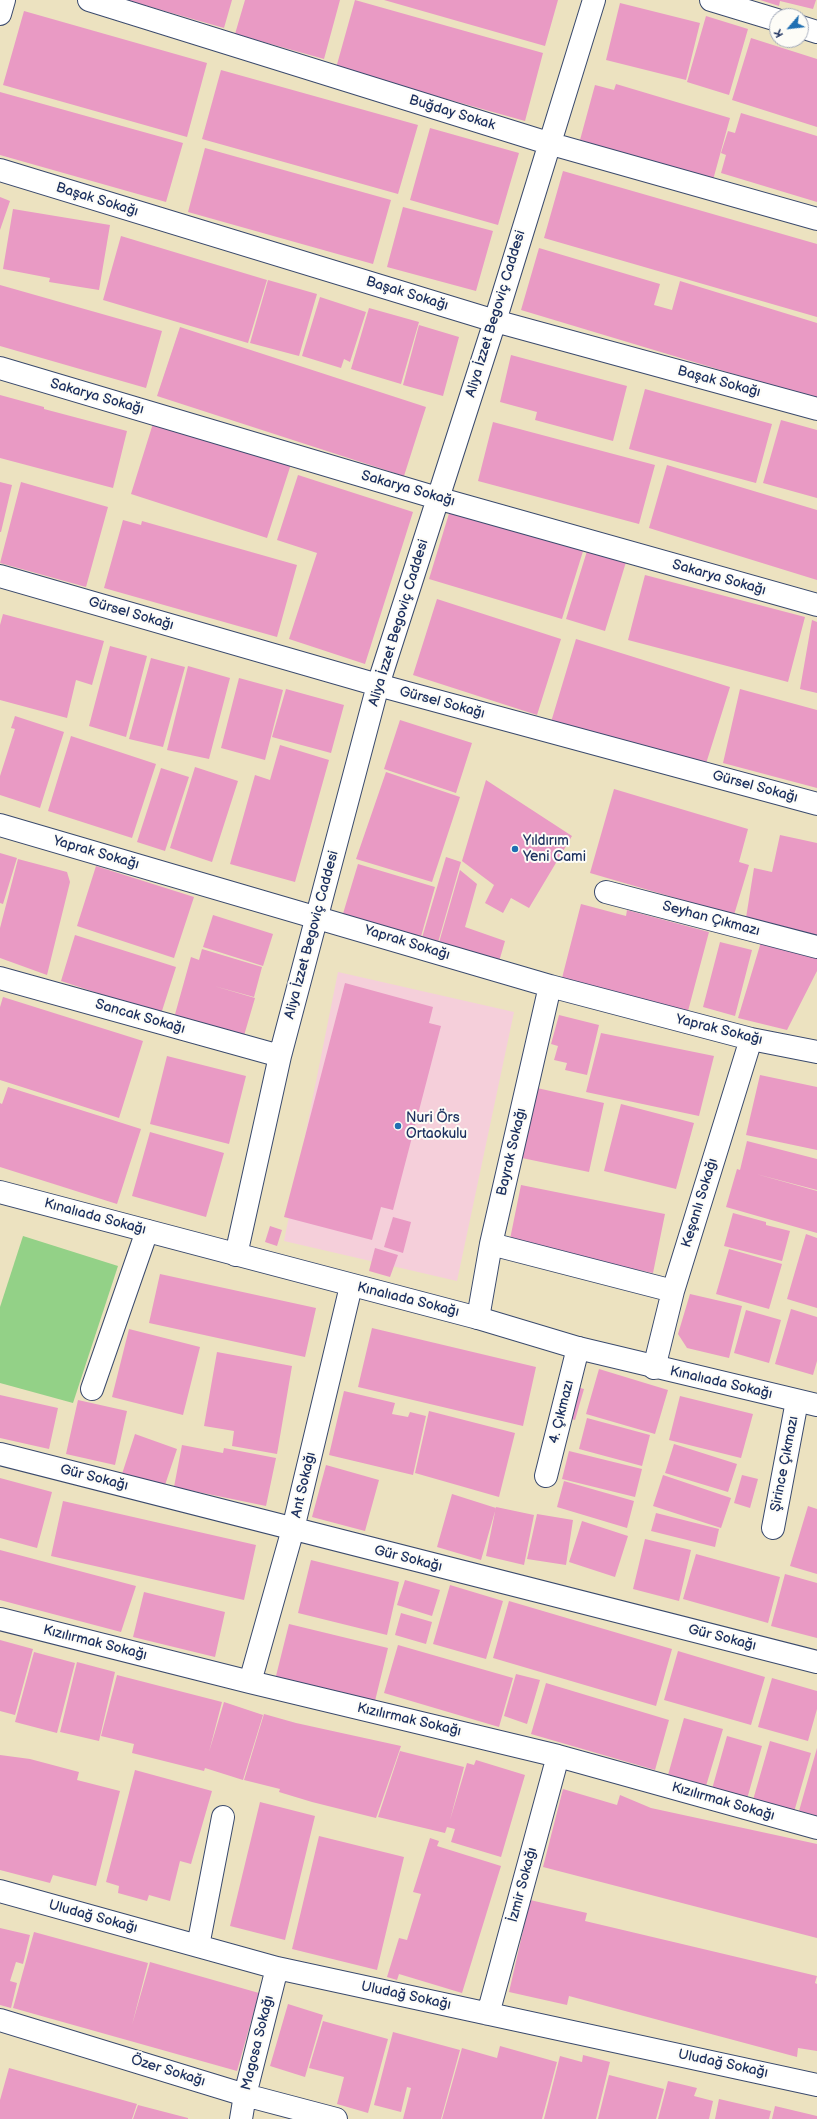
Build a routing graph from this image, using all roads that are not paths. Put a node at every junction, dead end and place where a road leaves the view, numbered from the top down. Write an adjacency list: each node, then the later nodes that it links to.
1 (4, 0): 5 (street)
2 (89, 0): 7 (street, Buğday Sokak)
3 (594, 0): 7 (street, Aliya İzzet Begoviç Caddesi)
4 (711, 0): 6 (street)
5 (0, 14)
6 (769, 18)
7 (548, 143): 9 (street, Buğday Sokak); 10 (street, Aliya İzzet Begoviç Caddesi)
8 (0, 170): 10 (street, Başak Sokağı)
9 (817, 218)
10 (495, 321): 12 (street, Başak Sokağı); 13 (street, Aliya İzzet Begoviç Caddesi)
11 (0, 368): 13 (street, Sakarya Sokağı)
12 (817, 409)
13 (438, 498): 15 (street, Sakarya Sokağı); 16 (street, Aliya İzzet Begoviç Caddesi)
14 (0, 576): 16 (street, Gürsel Sokağı)
15 (817, 606)
16 (378, 685): 17 (street, Gürsel Sokağı); 20 (street, Aliya İzzet Begoviç Caddesi)
17 (817, 804)
18 (0, 825): 20 (street, Yaprak Sokağı)
19 (606, 892): 21 (street, Seyhan Çıkmazı)
20 (316, 916): 23 (street, Yaprak Sokağı); 26 (street, Aliya İzzet Begoviç Caddesi)
21 (817, 947)
22 (0, 978): 26 (street, Sancak Sokağı)
23 (550, 986): 24 (street, Yaprak Sokağı); 29 (street, Bayrak Sokağı)
24 (751, 1039): 25 (street, Yaprak Sokağı); 32 (street, Keşanlı Sokağı)
25 (814, 1045)
26 (280, 1056): 30 (street, Aliya İzzet Begoviç Caddesi)
27 (0, 1192): 28 (street, Kınalıada Sokağı)
28 (147, 1231): 30 (street, Kınalıada Sokağı); 36 (street)
29 (491, 1244): 32 (street); 33 (street, Bayrak Sokağı)
30 (236, 1255): 31 (street, Kınalıada Sokağı)
31 (351, 1286): 33 (street, Kınalıada Sokağı); 41 (street, Ant Sokağı)
32 (673, 1291): 35 (street, Keşanlı Sokağı)
33 (478, 1318): 34 (street, Kınalıada Sokağı)
34 (578, 1348): 35 (street, Kınalıada Sokağı); 39 (street, 4. Çıkmazı)
35 (654, 1368): 37 (street, Kınalıada Sokağı)
36 (92, 1389)
37 (807, 1403): 40 (street, Şirince Çıkmazı)
38 (0, 1454): 41 (street, Gür Sokağı)
39 (546, 1476)
40 (773, 1528)
41 (293, 1529): 43 (street, Gür Sokağı); 44 (street, Ant Sokağı)
42 (0, 1619): 44 (street, Kızılırmak Sokağı)
43 (817, 1662)
44 (250, 1682): 45 (street, Kızılırmak Sokağı)
45 (558, 1756): 47 (street, Kızılırmak Sokağı); 51 (street, İzmir Sokağı)
46 (223, 1817): 49 (street)
47 (817, 1828)
48 (0, 1891): 49 (street, Uludağ Sokağı)
49 (198, 1946): 50 (street, Uludağ Sokağı)
50 (277, 1968): 51 (street, Uludağ Sokağı); 54 (street, Magosa Sokağı)
51 (488, 2014): 53 (street, Uludağ Sokağı)
52 (0, 2020): 54 (street, Özer Sokağı)
53 (817, 2084)
54 (245, 2095): 55 (street, Magosa Sokağı); 56 (street, Özer Sokağı)
55 (241, 2119)
56 (336, 2119)

